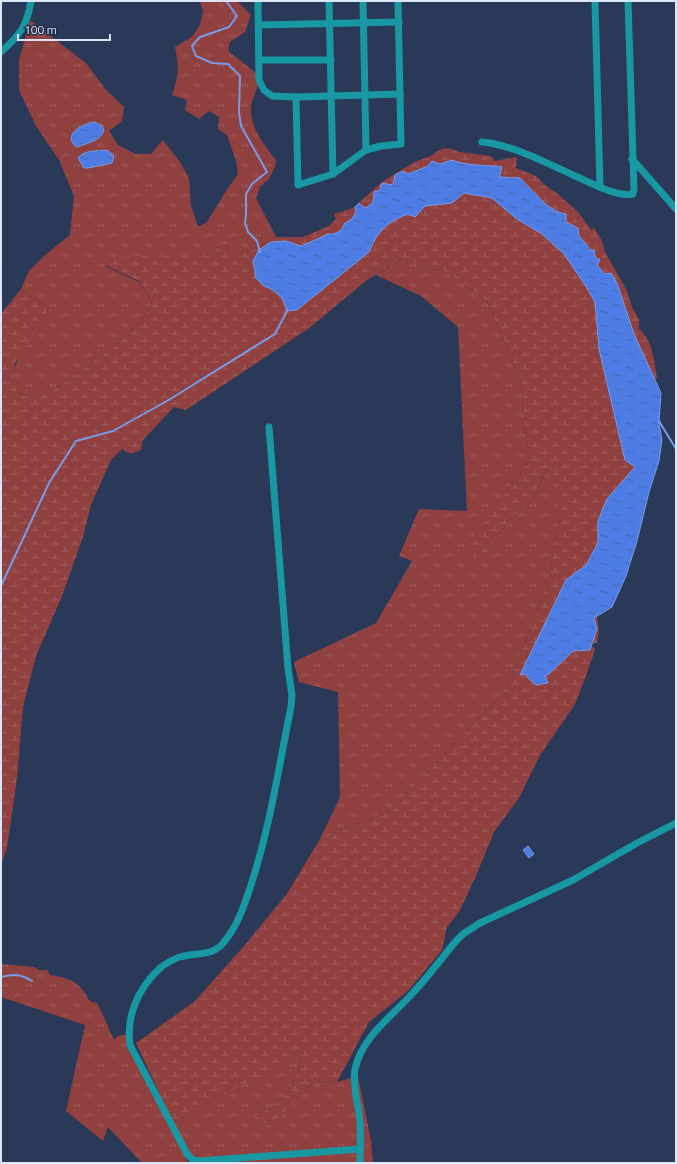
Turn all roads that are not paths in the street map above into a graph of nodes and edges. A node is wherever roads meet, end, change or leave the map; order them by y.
1 (31, 1) edge
2 (258, 1) edge
3 (329, 1) edge
4 (363, 1) edge
5 (398, 1) edge
6 (595, 1) edge
7 (628, 1) edge
8 (399, 22) junction
9 (330, 23) junction
10 (364, 23) junction
11 (259, 25) junction
12 (1, 52) edge
13 (259, 60) junction
14 (330, 60) junction
15 (400, 94) junction
16 (365, 95) junction
17 (331, 96) junction
18 (296, 97) junction
19 (482, 142) dead end
20 (366, 150) junction
21 (632, 159) junction
22 (333, 174) junction
23 (600, 187) junction
24 (675, 207) edge
25 (269, 427) dead end
26 (676, 823) edge
27 (360, 1149) junction
28 (360, 1163) edge

1 - 12 street
2 - 11 street
3 - 9 street
4 - 10 street
5 - 8 street
6 - 23 street
7 - 21 street
8 - 10 street
8 - 15 street
9 - 10 street
9 - 11 street
9 - 14 street
10 - 16 street
11 - 13 street
13 - 14 street
13 - 18 street
14 - 17 street
15 - 16 street
15 - 20 street
16 - 17 street
16 - 20 street
17 - 18 street
17 - 22 street
18 - 22 street
19 - 23 street
20 - 22 street
21 - 23 street
21 - 24 street
25 - 27 street
26 - 27 street
27 - 28 street

